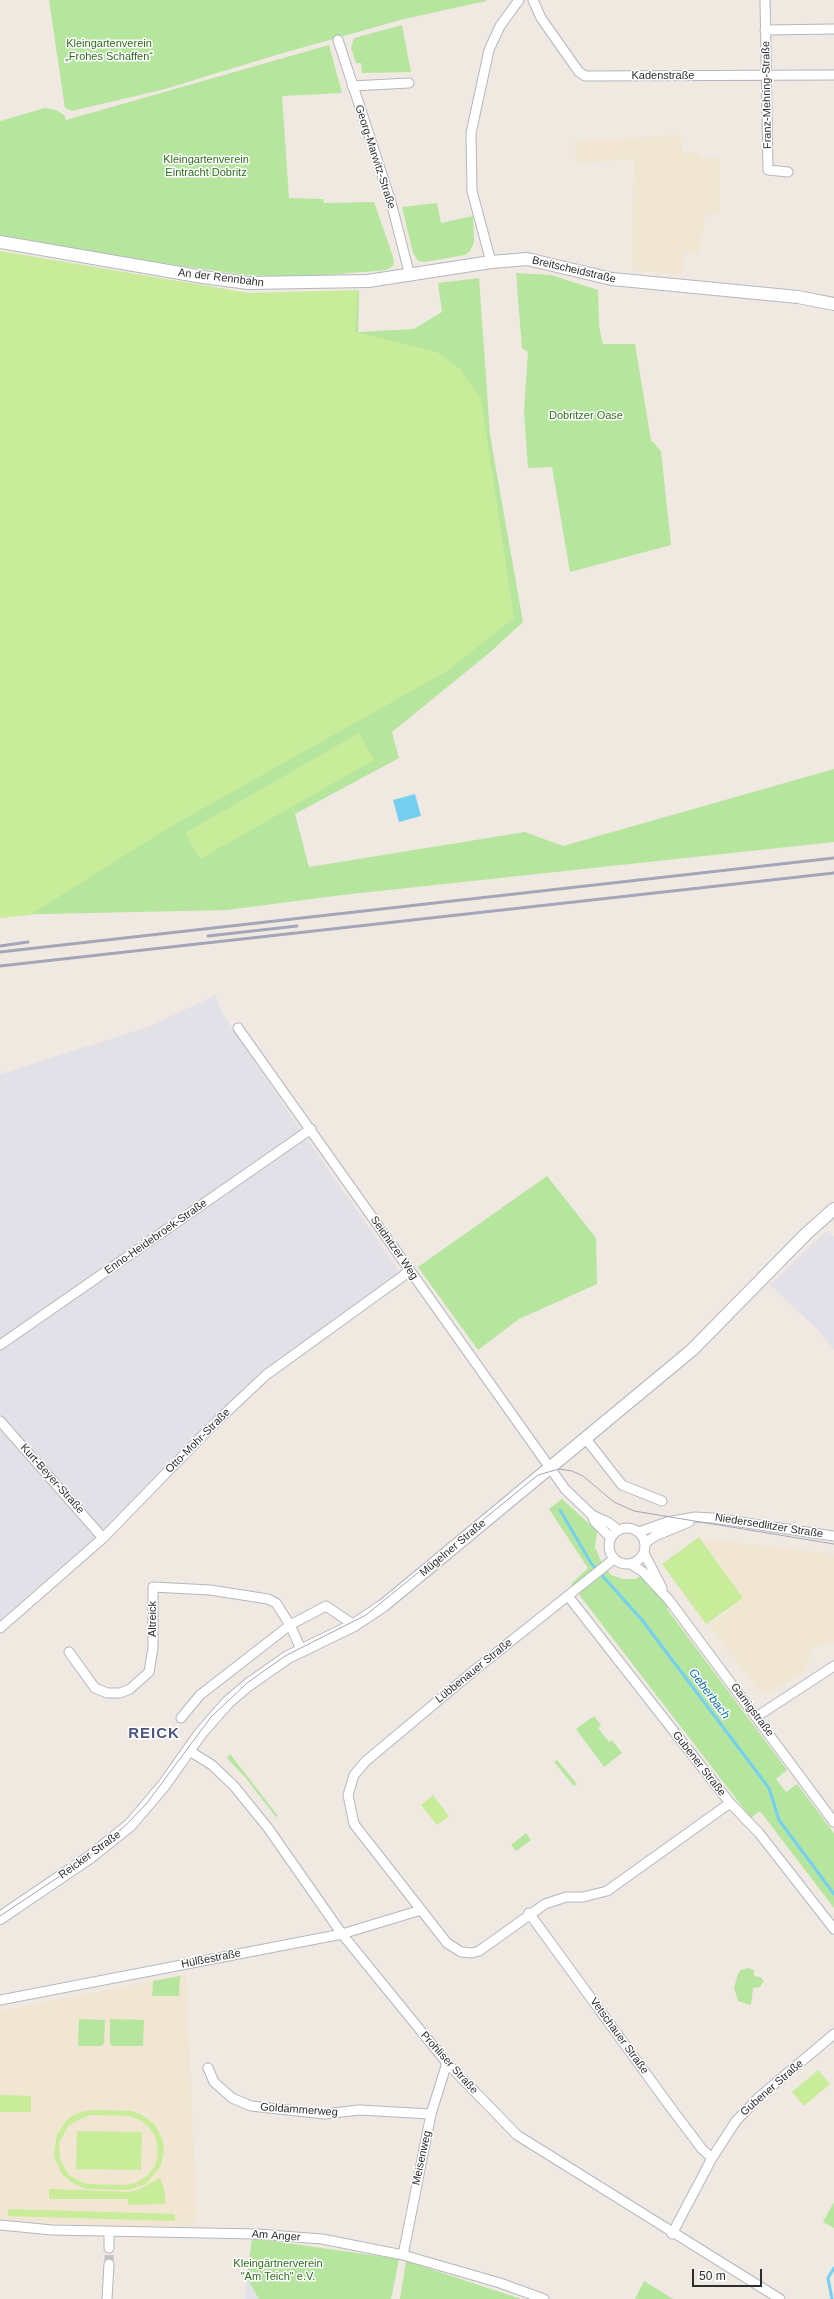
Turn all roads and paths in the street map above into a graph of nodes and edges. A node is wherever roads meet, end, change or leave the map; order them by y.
1 (519, 0) edge
2 (533, 0) edge
3 (765, 0) edge
4 (834, 29) edge
5 (765, 30) junction
6 (338, 40) dead end
7 (834, 75) edge
8 (767, 76) junction
9 (409, 83) dead end
10 (352, 86) junction
11 (788, 172) dead end
12 (0, 242) edge
13 (491, 262) junction
14 (410, 276) junction
15 (834, 304) edge
16 (238, 1028) dead end
17 (311, 1129) junction
18 (834, 1209) edge
19 (409, 1269) junction
20 (0, 1345) edge
21 (0, 1421) edge
22 (586, 1440) junction
23 (550, 1468) junction
24 (662, 1501) dead end
25 (592, 1515) junction
26 (704, 1518) junction
27 (618, 1530) junction
28 (639, 1532) junction
29 (834, 1536) edge
30 (103, 1538) junction
31 (611, 1538) junction
32 (644, 1548) junction
33 (614, 1559) junction
34 (631, 1564) junction
35 (568, 1596) junction
36 (669, 1600) junction
37 (290, 1625) junction
38 (354, 1625) junction
39 (0, 1628) edge
40 (301, 1650) junction
41 (69, 1652) dead end
42 (834, 1666) edge
43 (756, 1717) junction
44 (181, 1718) dead end
45 (188, 1750) junction
46 (730, 1802) junction
47 (834, 1821) edge
48 (421, 1910) junction
49 (529, 1913) junction
50 (0, 1918) edge
51 (834, 1929) edge
52 (342, 1934) junction
53 (0, 2000) edge
54 (834, 2034) edge
55 (447, 2063) junction
56 (208, 2068) dead end
57 (431, 2114) junction
58 (712, 2158) junction
59 (0, 2225) edge
60 (109, 2232) junction
61 (672, 2234) junction
62 (109, 2248) tunnel mouth
63 (403, 2255) junction
64 (109, 2264) tunnel mouth
65 (775, 2298) edge
66 (107, 2299) edge
67 (544, 2299) edge

1 - 13 street
2 - 8 street, Kadenstraße
3 - 5 street, Franz-Mehring-Straße
4 - 5 street
5 - 8 street, Franz-Mehring-Straße
6 - 10 street, Georg-Marwitz-Straße
7 - 8 street, Kadenstraße
8 - 11 street, Franz-Mehring-Straße
9 - 10 street
10 - 14 street, Georg-Marwitz-Straße
12 - 14 street, An der Rennbahn
13 - 14 street, An der Rennbahn
13 - 15 street, Breitscheidstraße
16 - 17 street, Seidnitzer Weg
17 - 19 street, Seidnitzer Weg
17 - 20 street, Enno-Heidebroek-Straße
18 - 22 street, Mügelner Straße
19 - 23 street, Seidnitzer Weg
19 - 30 street, Otto-Mohr-Straße
21 - 30 street, Kurt-Beyer-Straße
22 - 23 street, Mügelner Straße
22 - 24 street
23 - 25 street
23 - 38 street, Mügelner Straße
25 - 27 street
25 - 31 street
26 - 28 street, Niedersedlitzer Straße
26 - 29 street, Niedersedlitzer Straße
26 - 32 street, Niedersedlitzer Straße
27 - 28 street
27 - 31 street
28 - 32 street, Gamigstraße
30 - 39 street, Otto-Mohr-Straße
31 - 33 street
32 - 34 street
32 - 36 street, Gamigstraße
33 - 34 street, Gamigstraße
33 - 35 street, Lübbenauer Straße
34 - 36 street, Gamigstraße
35 - 46 street, Gubener Straße
35 - 48 street, Lübbenauer Straße
36 - 43 street, Gamigstraße
37 - 38 street
37 - 40 street, Altreick
37 - 41 street, Altreick
37 - 44 street
38 - 40 street
40 - 45 street
42 - 43 street
43 - 47 street, Gamigstraße
45 - 50 street, Reicker Straße
45 - 52 street, Prohliser Straße
46 - 49 street
46 - 51 street, Gubener Straße
48 - 49 street
48 - 52 street, Hülßestraße
49 - 58 street, Vetschauer Straße
52 - 53 street, Hülßestraße
52 - 55 street, Prohliser Straße
54 - 58 street, Gubener Straße
55 - 57 street, Meisenweg
55 - 61 street, Prohliser Straße
56 - 57 street, Goldammerweg
57 - 63 street, Meisenweg
58 - 61 street, Gubener Straße
59 - 60 street, Am Anger
60 - 62 street
60 - 63 street, Am Anger
61 - 65 street, Prohliser Straße
63 - 67 street, Am Anger
64 - 66 street

